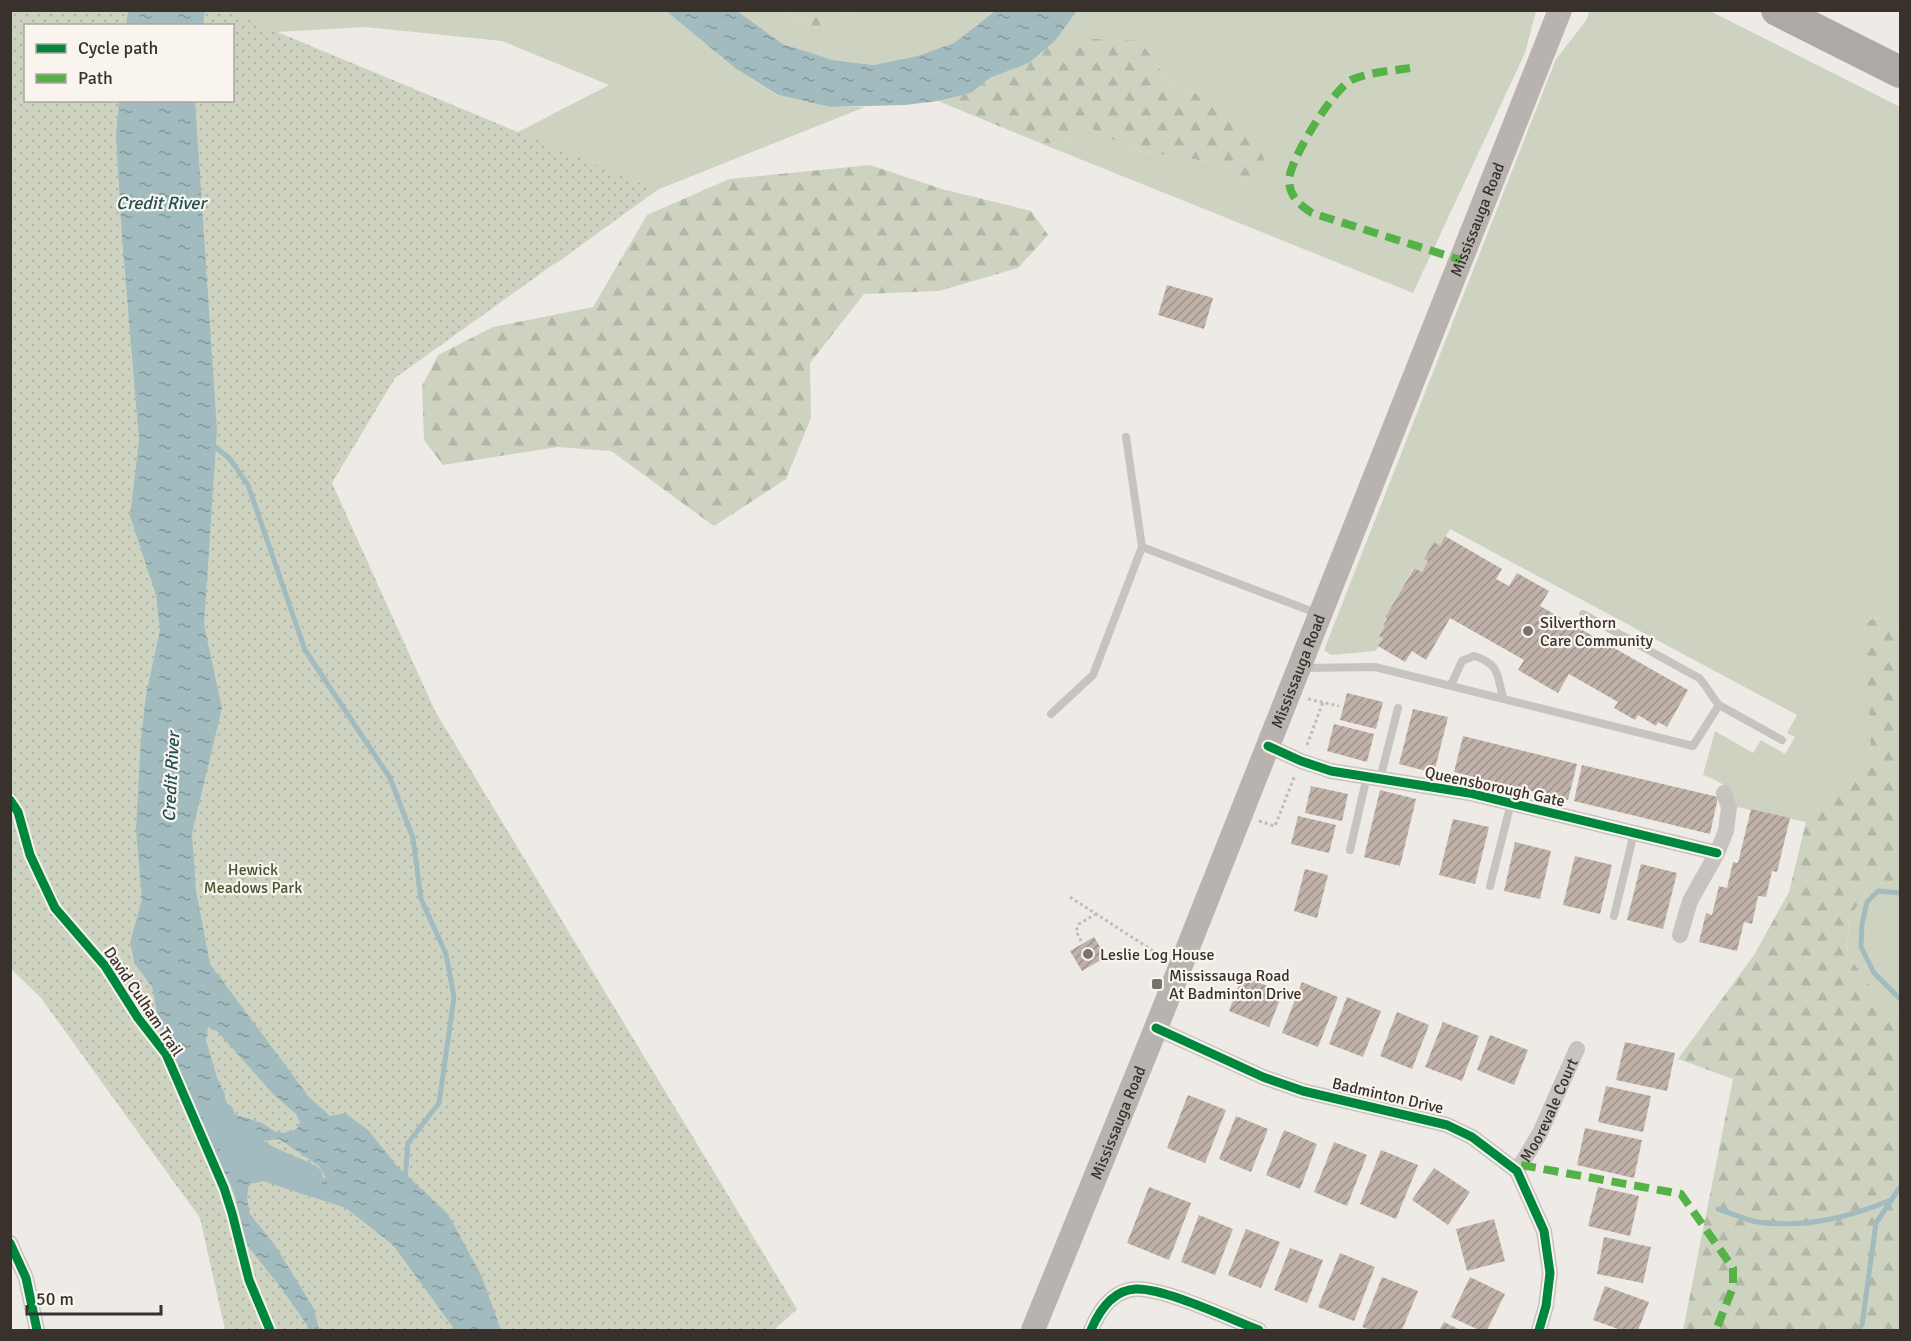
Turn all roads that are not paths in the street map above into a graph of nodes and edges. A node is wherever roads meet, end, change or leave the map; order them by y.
1 (1560, 10) edge
2 (1777, 10) edge
3 (1900, 72) edge
4 (1126, 438) dead end
5 (1142, 547) junction
6 (1583, 614) dead end
7 (1320, 615) junction
8 (1299, 669) junction
9 (1450, 685) junction
10 (1503, 698) junction
11 (1719, 705) junction
12 (1398, 708) dead end
13 (1052, 714) dead end
14 (1782, 740) dead end
15 (1268, 746) junction
16 (1374, 778) junction
17 (1724, 793) dead end
18 (1511, 803) junction
19 (1634, 833) junction
20 (1350, 850) dead end
21 (1717, 853) junction
22 (1491, 886) dead end
23 (1614, 916) dead end
24 (1680, 935) dead end
25 (1156, 1028) junction
26 (1577, 1049) dead end
27 (1517, 1171) junction
28 (10, 1243) edge
29 (37, 1330) edge
30 (1033, 1330) edge
31 (1091, 1330) edge
32 (1259, 1330) edge
33 (1539, 1330) edge

1 - 7 main road, Mississauga Road
2 - 3 highway
4 - 5 lane
5 - 7 lane
5 - 13 lane
6 - 11 lane
7 - 8 main road, Mississauga Road
8 - 9 lane
8 - 15 main road, Mississauga Road
9 - 10 lane
9 - 10 lane
10 - 11 lane
11 - 14 lane
12 - 16 lane
15 - 16 street, Queensborough Gate
15 - 25 main road, Mississauga Road
16 - 18 street, Queensborough Gate
16 - 20 lane
17 - 21 street
18 - 19 street, Queensborough Gate
18 - 22 lane
19 - 21 street, Queensborough Gate
19 - 23 lane
21 - 24 street
25 - 27 street, Badminton Drive
25 - 30 main road, Mississauga Road
26 - 27 street, Moorevale Court
27 - 33 street, Badminton Drive
28 - 29 street
31 - 32 street

